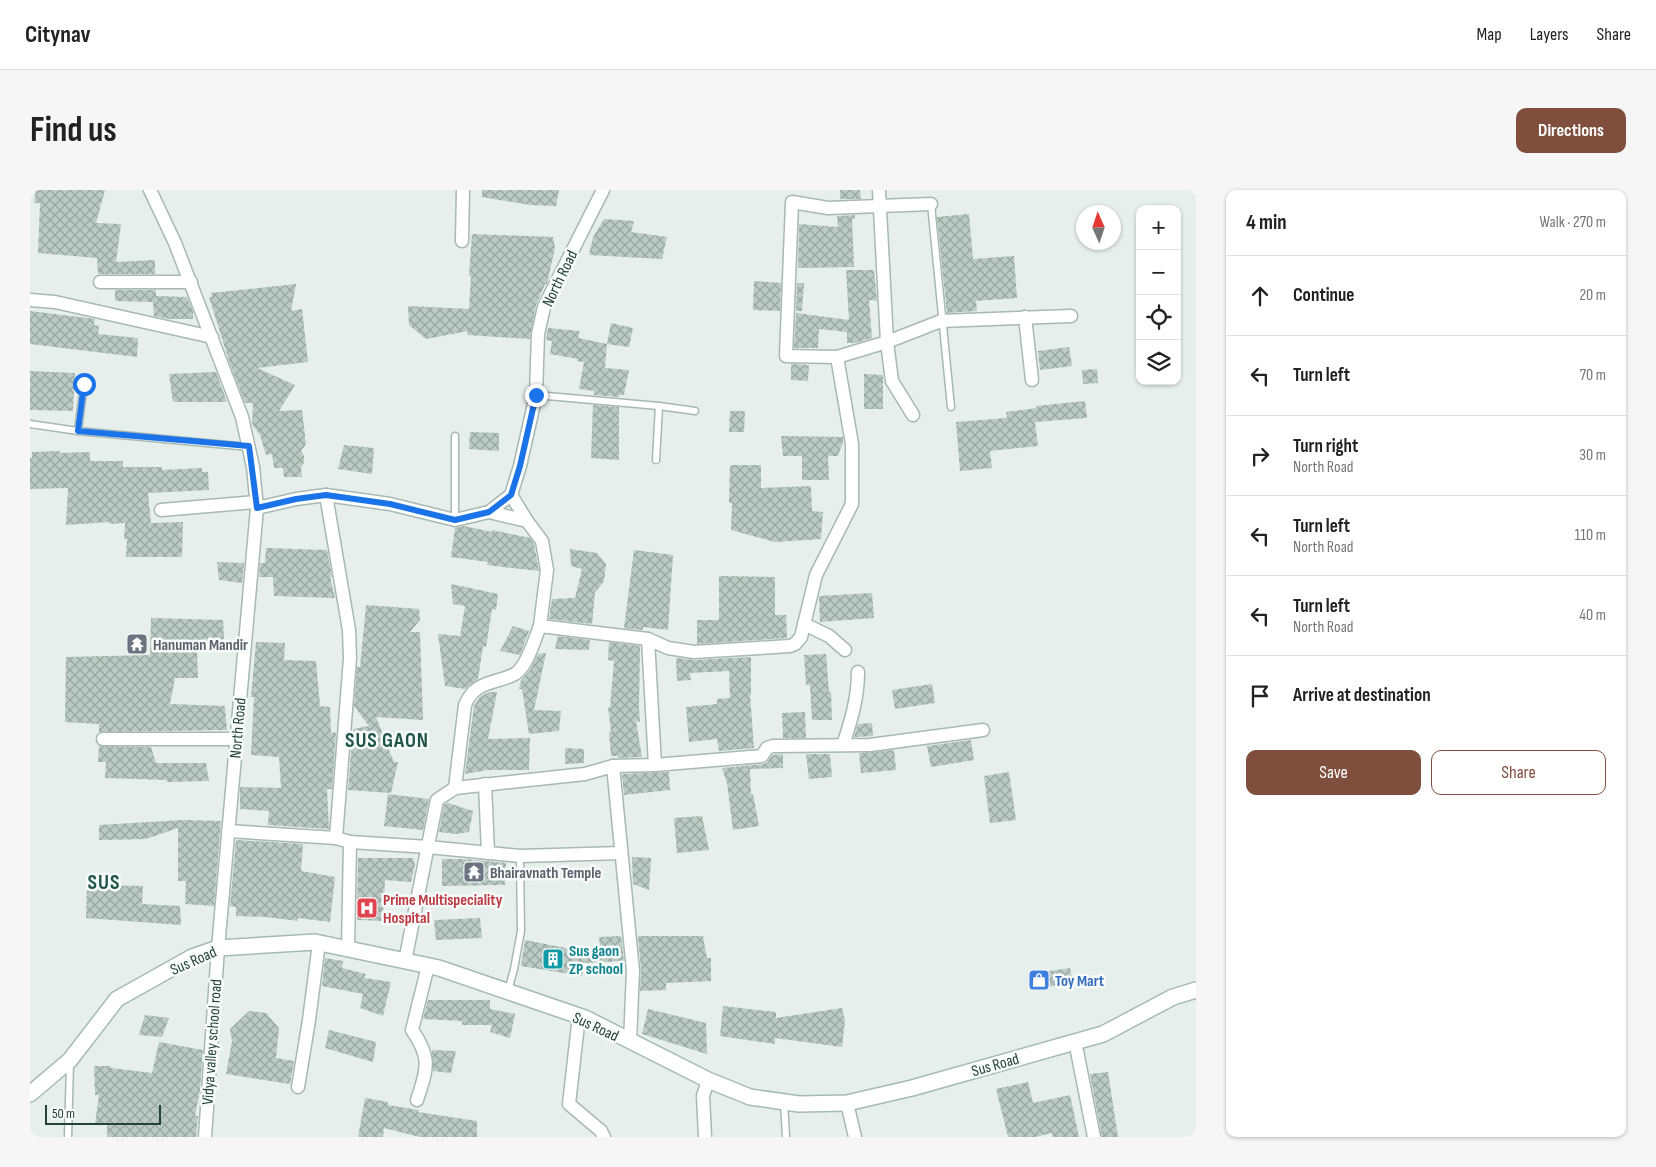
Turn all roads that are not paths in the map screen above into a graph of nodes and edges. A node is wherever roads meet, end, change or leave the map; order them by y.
1 (150, 190) edge
2 (463, 190) edge
3 (603, 190) edge
4 (879, 190) edge
5 (931, 204) joint
6 (880, 206) junction
7 (462, 241) dead end
8 (100, 282) dead end
9 (191, 282) junction
10 (30, 300) edge
11 (1071, 316) dead end
12 (1024, 317) junction
13 (942, 321) junction
14 (212, 337) junction
15 (887, 342) junction
16 (837, 357) junction
17 (1032, 380) dead end
18 (84, 384) dead end
19 (536, 395) junction
20 (659, 406) junction
21 (951, 407) dead end
22 (696, 412) dead end
23 (913, 415) dead end
24 (30, 424) edge
25 (78, 431) junction
26 (455, 436) dead end
27 (249, 446) junction
28 (656, 460) dead end
29 (326, 495) junction
30 (511, 495) junction
31 (257, 505) junction
32 (161, 510) dead end
33 (489, 512) junction
34 (455, 520) junction
35 (527, 521) junction
36 (804, 624) junction
37 (540, 626) junction
38 (648, 639) junction
39 (845, 650) dead end
40 (858, 672) dead end
41 (983, 730) dead end
42 (103, 739) dead end
43 (236, 739) junction
44 (843, 745) junction
45 (655, 765) junction
46 (612, 766) junction
47 (485, 784) junction
48 (454, 788) junction
49 (228, 831) junction
50 (336, 838) junction
51 (350, 842) junction
52 (428, 847) junction
53 (488, 853) junction
54 (621, 853) junction
55 (520, 856) junction
56 (319, 943) junction
57 (218, 948) junction
58 (348, 949) junction
59 (405, 961) junction
60 (428, 966) junction
61 (1196, 990) edge
62 (508, 992) junction
63 (580, 1016) junction
64 (630, 1042) junction
65 (1075, 1042) junction
66 (70, 1060) junction
67 (708, 1080) junction
68 (298, 1087) dead end
69 (30, 1094) edge
70 (417, 1100) dead end
71 (784, 1102) junction
72 (847, 1103) junction
73 (68, 1137) edge
74 (205, 1137) edge
75 (604, 1137) edge
76 (705, 1137) edge
77 (786, 1137) edge
78 (855, 1137) edge
79 (1094, 1137) edge

1 - 9 street, North Road
2 - 7 street
3 - 19 street, North Road
4 - 6 street
5 - 6 street
5 - 13 lane
6 - 15 street
6 - 16 street
8 - 9 street
9 - 14 street, North Road
10 - 14 street
11 - 12 street
12 - 13 street
12 - 17 street
13 - 15 street
13 - 21 lane
14 - 27 street, North Road
15 - 16 street
15 - 23 street
16 - 36 street
18 - 25 lane
19 - 20 lane
19 - 30 street, North Road
20 - 22 lane
20 - 28 lane
24 - 25 lane
25 - 27 lane
26 - 34 lane
27 - 31 street, North Road
29 - 31 street
29 - 34 street
29 - 50 street
30 - 33 street
30 - 35 street
31 - 32 street
31 - 43 street, North Road
33 - 34 street
33 - 35 street
35 - 37 street
36 - 38 street
36 - 39 street
37 - 38 street
37 - 48 street
38 - 45 street
40 - 44 street
41 - 44 street
42 - 43 street
43 - 49 street, North Road
44 - 45 street
45 - 46 street
46 - 47 street
46 - 54 street
47 - 48 street
47 - 53 street
48 - 52 street
49 - 50 street
49 - 57 street, North Road
50 - 51 street
51 - 52 street
51 - 58 street
52 - 53 street
52 - 59 street
53 - 55 street
54 - 55 street
54 - 64 street
55 - 62 lane
56 - 57 main road, Sus Road
56 - 58 main road, Sus Road
56 - 68 street
57 - 66 main road, Sus Road
57 - 74 street, Vidya valley school road
58 - 59 main road, Sus Road
59 - 60 main road, Sus Road
60 - 62 main road, Sus Road
60 - 70 street
61 - 65 main road, Sus Road
62 - 63 main road, Sus Road
63 - 64 main road, Sus Road
63 - 75 street
64 - 67 main road, Sus Road
65 - 72 main road, Sus Road
65 - 79 street
66 - 69 main road, Sus Road
66 - 73 lane
67 - 71 main road, Sus Road
67 - 76 street
71 - 72 main road, Sus Road
71 - 77 lane
72 - 78 street

